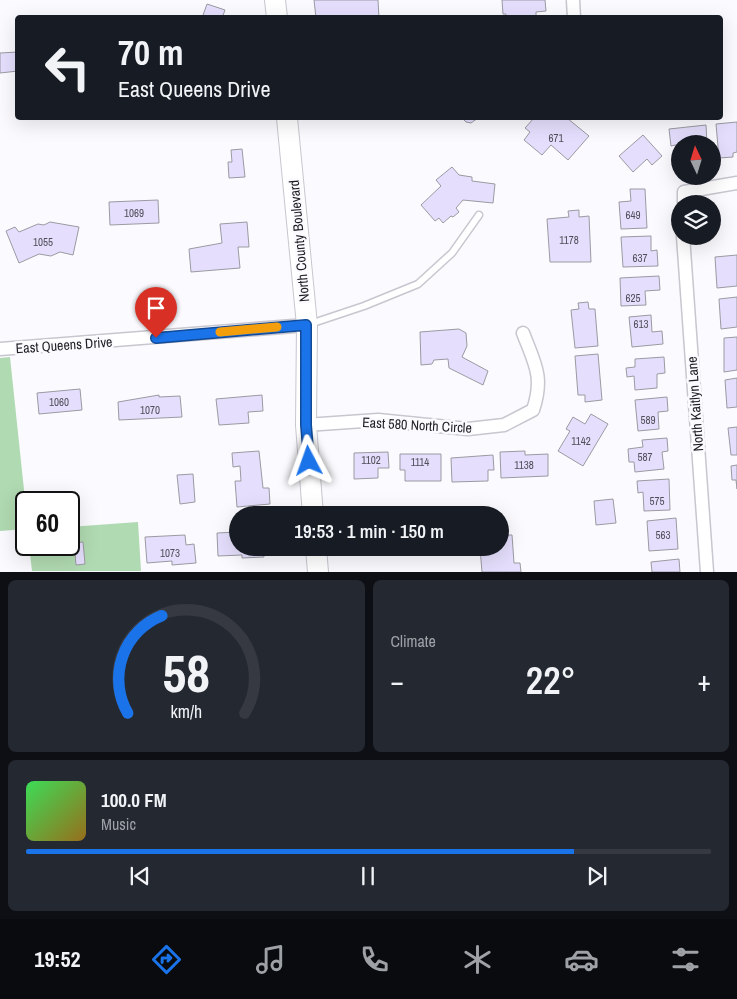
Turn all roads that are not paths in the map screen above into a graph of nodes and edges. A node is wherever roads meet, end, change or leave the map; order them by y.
1 (276, 0) edge
2 (572, 0) edge
3 (277, 15) edge
4 (574, 15) edge
5 (287, 120) edge
6 (737, 183) edge
7 (695, 195) edge
8 (479, 214) dead end
9 (685, 245) edge
10 (306, 325) junction
11 (523, 334) dead end
12 (0, 349) edge
13 (306, 425) junction
14 (312, 506) edge
15 (317, 556) edge
16 (318, 572) edge
17 (707, 572) edge

1 - 3 main road
2 - 4 street
5 - 10 main road, North County Boulevard
6 - 7 street
8 - 10 lane
9 - 17 street, North Kaitlyn Lane
10 - 12 street, East Queens Drive
10 - 13 main road, North County Boulevard
11 - 13 street, East 580 North Circle
13 - 14 main road, North County Boulevard
15 - 16 main road

